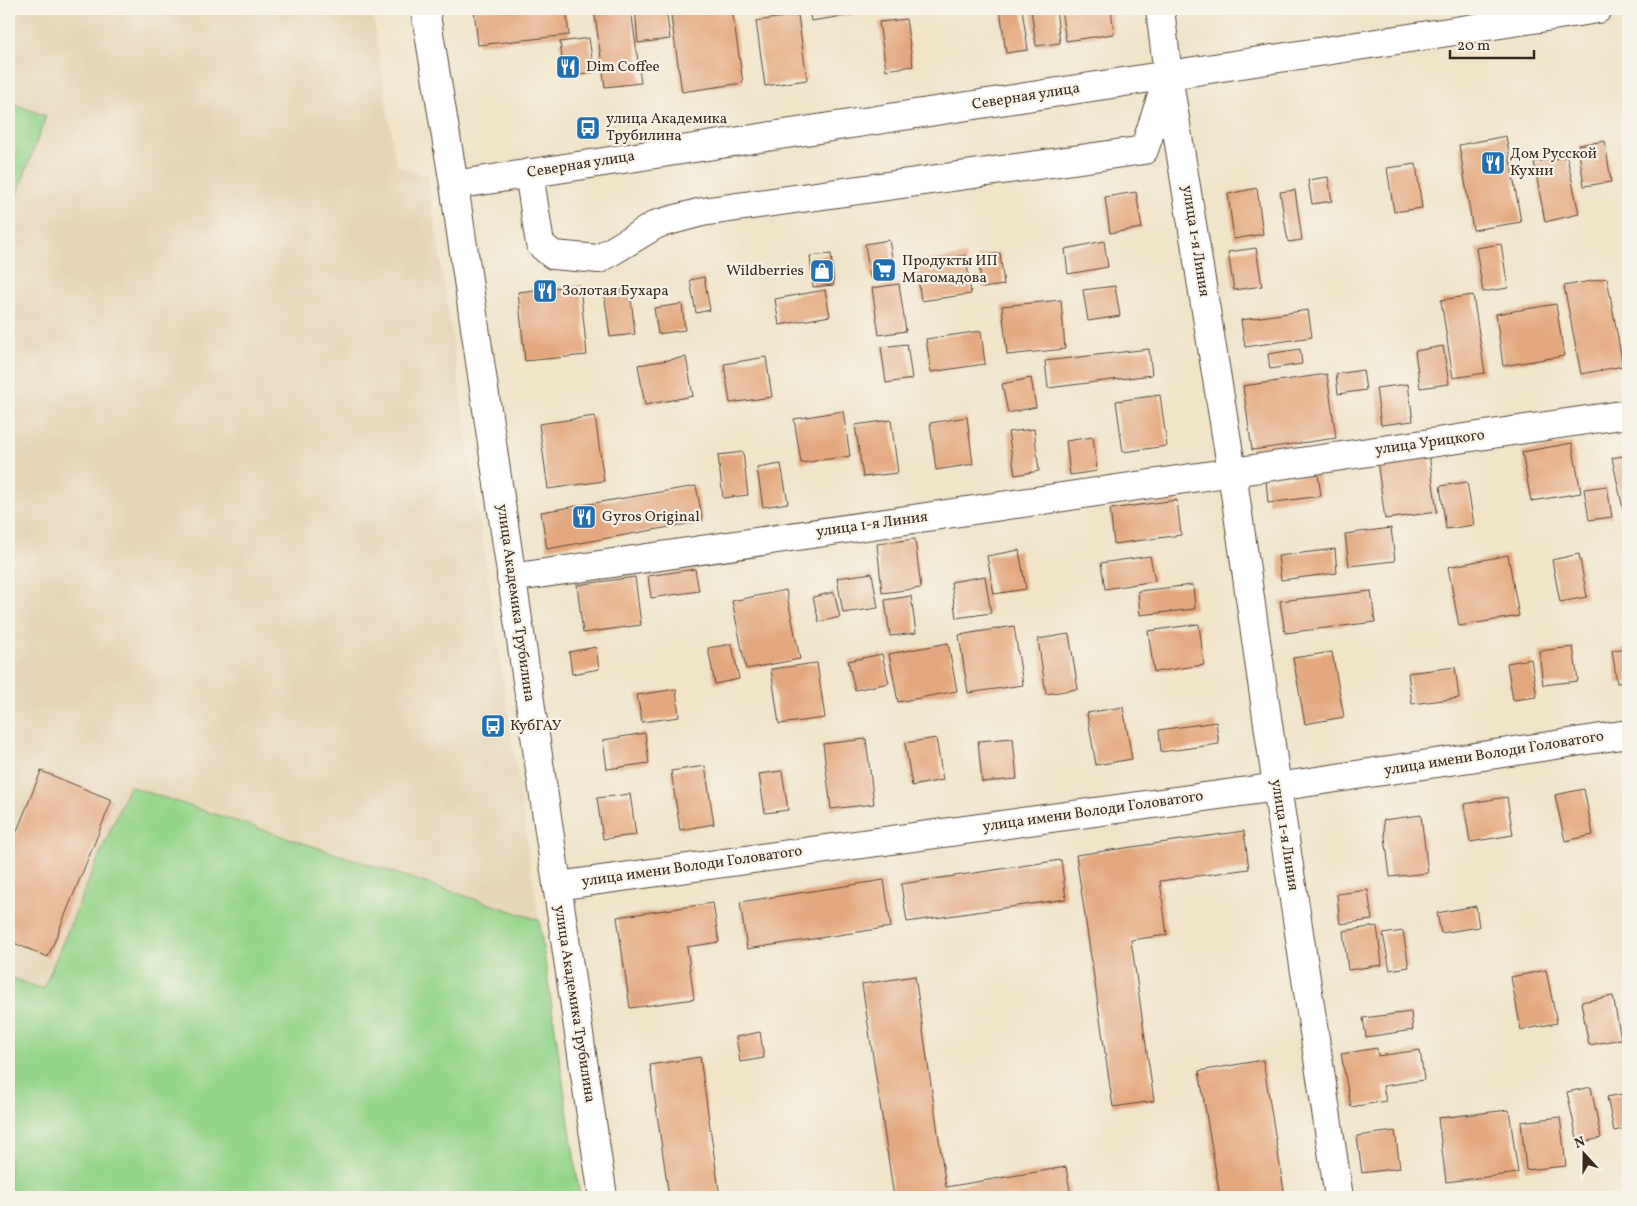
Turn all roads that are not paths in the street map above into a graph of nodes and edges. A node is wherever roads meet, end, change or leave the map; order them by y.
1 (425, 9) edge
2 (1160, 9) edge
3 (1598, 9) edge
4 (1168, 75) junction
5 (529, 173) junction
6 (454, 185) junction
7 (1628, 414) edge
8 (1232, 472) junction
9 (511, 578) junction
10 (1628, 734) edge
11 (1276, 787) junction
12 (557, 886) junction
13 (603, 1197) edge
14 (1339, 1197) edge

1 - 6 street, улица Академика Трубилина
2 - 4 street, улица 1-я Линия
3 - 4 street, Северная улица
4 - 5 street, Северная улица
4 - 5 street
4 - 8 street, улица 1-я Линия
5 - 6 street, Северная улица
6 - 9 street, улица Академика Трубилина
7 - 8 street, улица Урицкого
8 - 9 street, улица 1-я Линия
8 - 11 street, улица 1-я Линия
9 - 12 street, улица Академика Трубилина
10 - 11 street, улица имени Володи Головатого
11 - 12 street, улица имени Володи Головатого
11 - 14 street, улица 1-я Линия
12 - 13 street, улица Академика Трубилина

